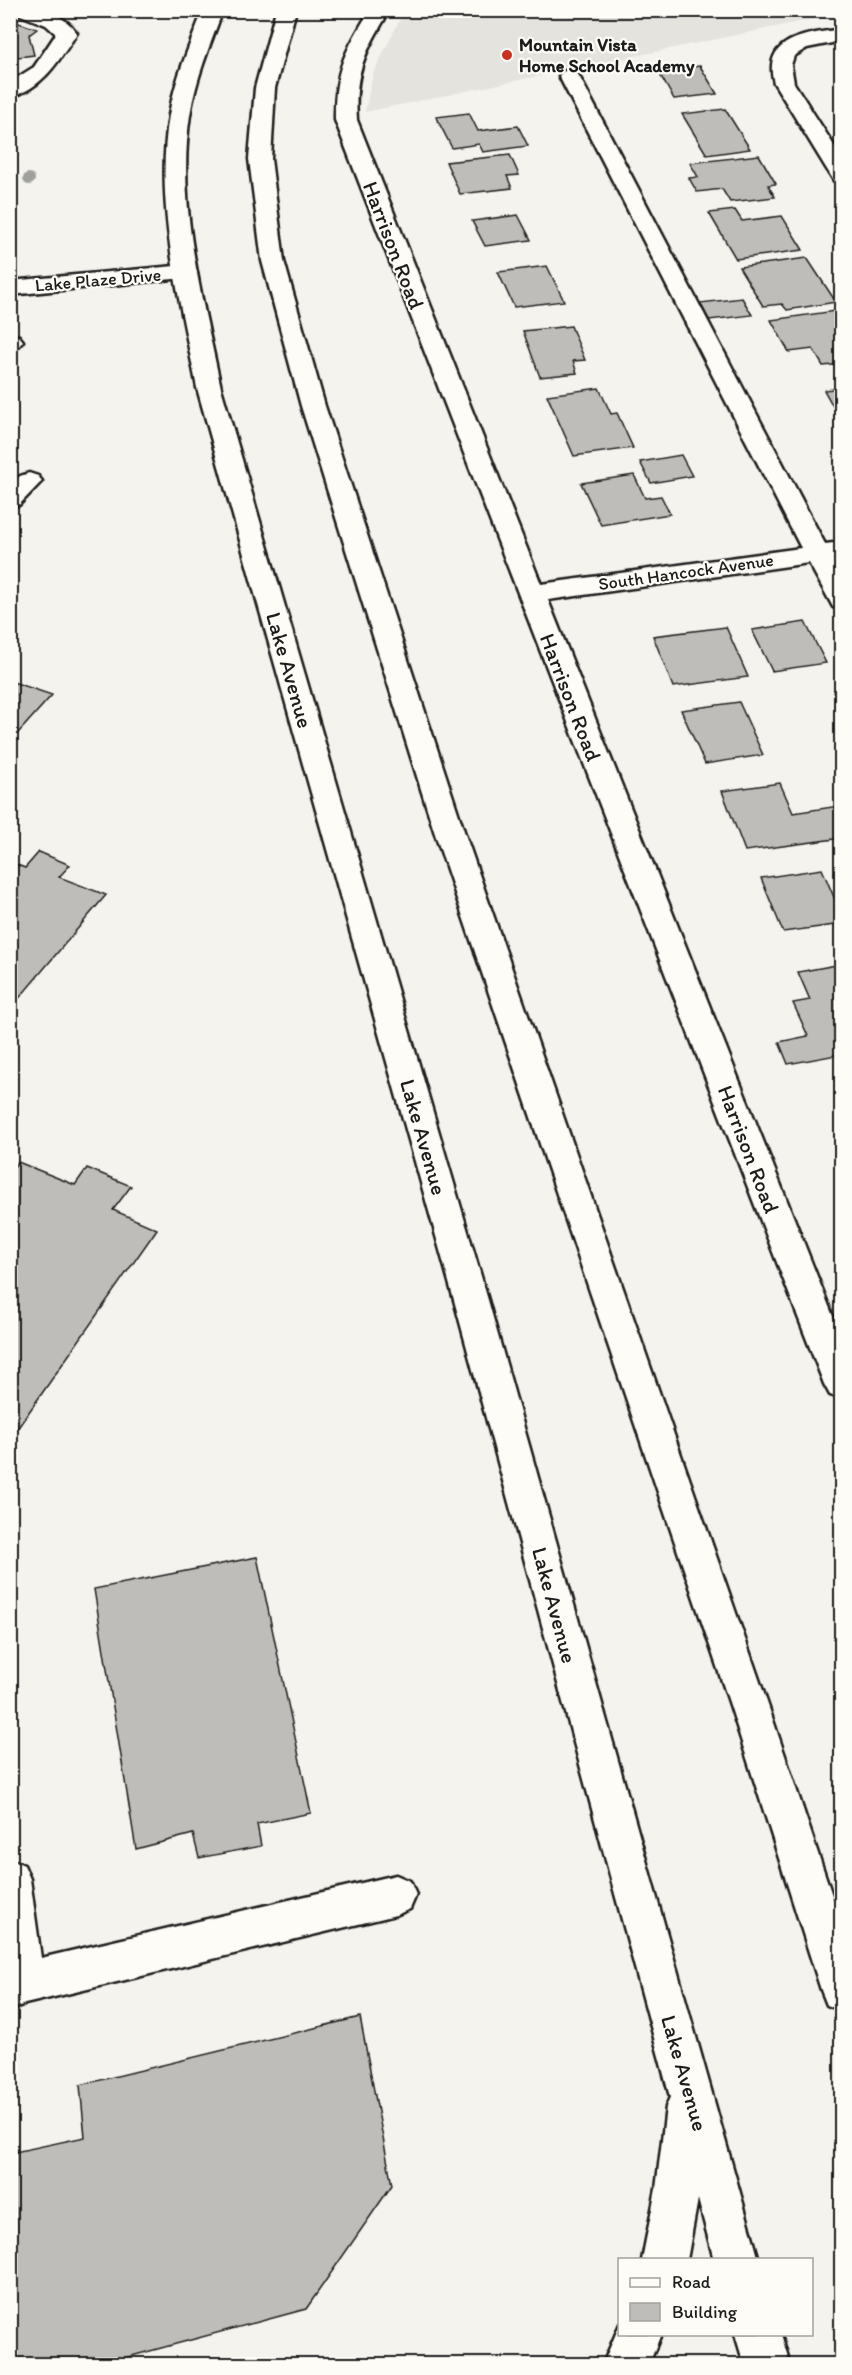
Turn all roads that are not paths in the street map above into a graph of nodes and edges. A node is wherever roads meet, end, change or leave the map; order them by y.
1 (25, 10) edge
2 (213, 10) edge
3 (286, 10) edge
4 (380, 10) edge
5 (842, 35) edge
6 (569, 76) dead end
7 (10, 91) edge
8 (842, 176) edge
9 (186, 272) junction
10 (10, 288) edge
11 (29, 481) dead end
12 (10, 499) edge
13 (829, 552) edge
14 (531, 594) junction
15 (842, 601) edge
16 (842, 1384) edge
17 (10, 1879) edge
18 (396, 1895) dead end
19 (17, 1986) edge
20 (842, 1990) edge
21 (690, 2090) junction
22 (664, 2258) edge
23 (737, 2258) edge
24 (637, 2336) edge
25 (759, 2336) edge
26 (626, 2364) edge
27 (767, 2364) edge

1 - 7 main road
2 - 9 main road, Lake Avenue
3 - 20 main road
4 - 14 main road, Harrison Road
5 - 8 main road
6 - 13 main road
9 - 10 main road, Lake Plaze Drive
9 - 21 main road, Lake Avenue
11 - 12 main road
13 - 14 main road, South Hancock Avenue
13 - 15 main road
14 - 16 main road, Harrison Road
17 - 19 main road
18 - 19 main road
21 - 22 main road
21 - 23 main road, Lake Avenue
24 - 26 main road
25 - 27 main road

